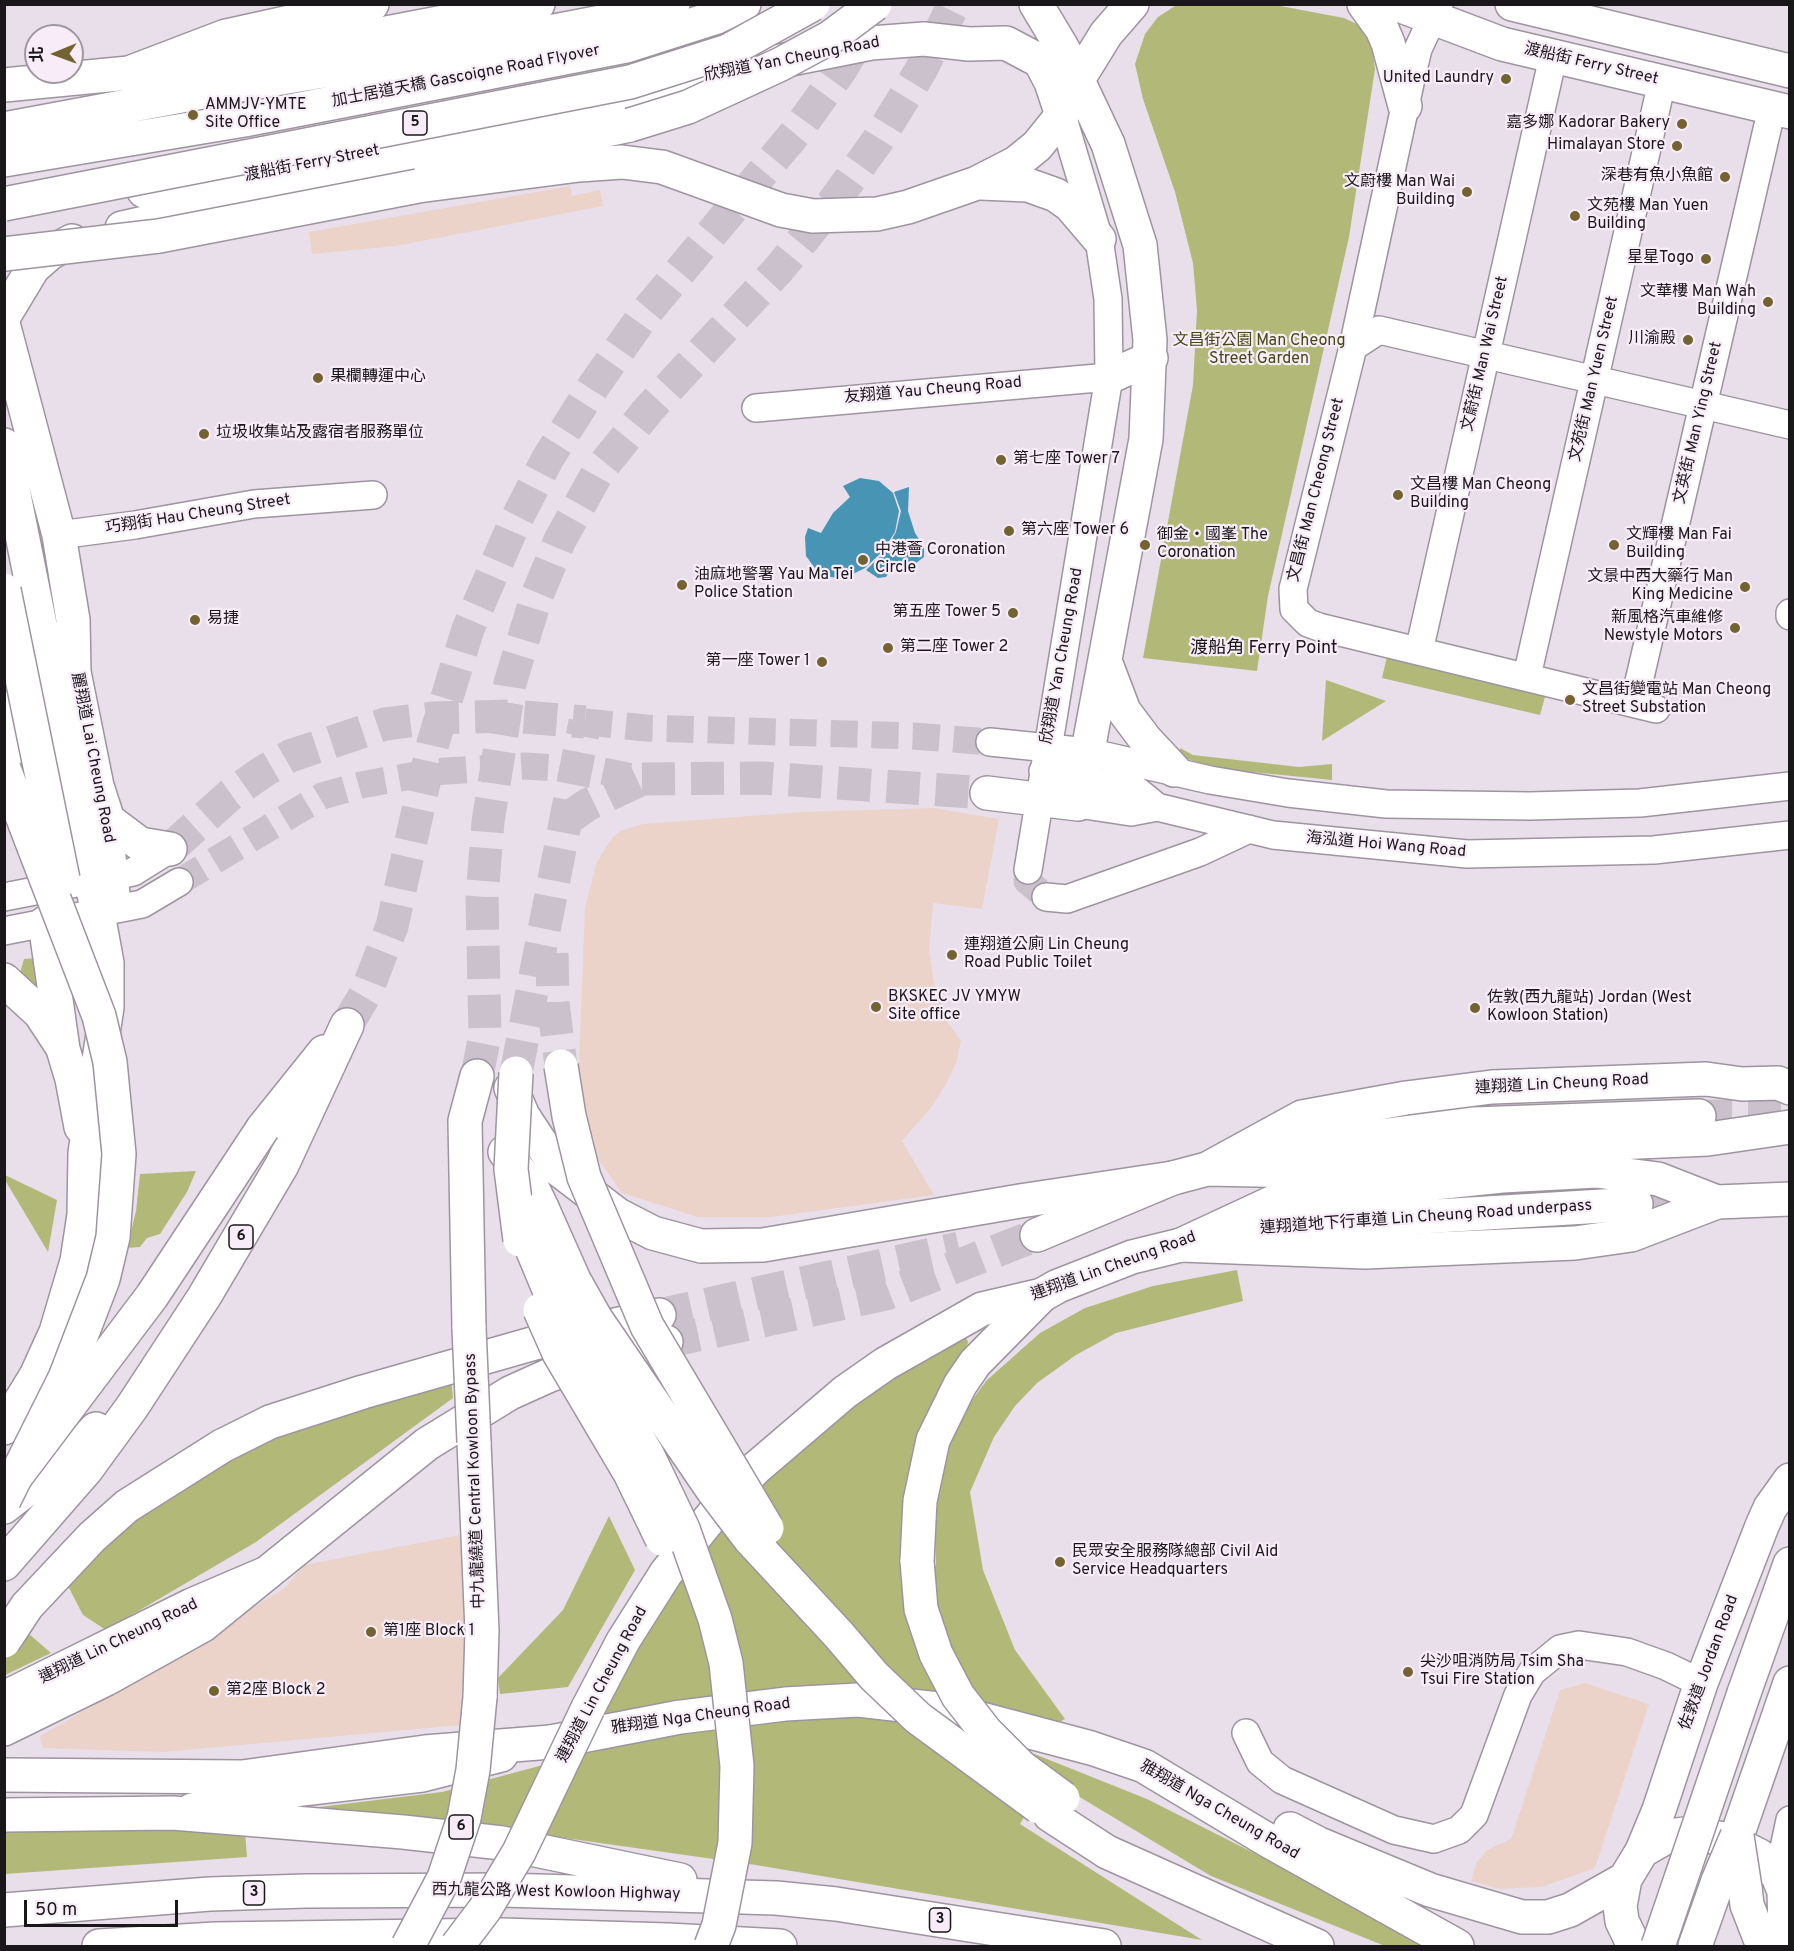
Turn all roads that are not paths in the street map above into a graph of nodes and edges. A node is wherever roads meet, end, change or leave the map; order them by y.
1 (372, 4) edge
2 (537, 4) edge
3 (673, 4) edge
4 (744, 4) edge
5 (813, 4) edge
6 (874, 4) edge
7 (1036, 4) edge
8 (1132, 4) edge
9 (1364, 4) edge
10 (1396, 4) edge
11 (1512, 4) edge
12 (1436, 10) edge
13 (1553, 57) junction
14 (1790, 71) edge
15 (129, 73) junction
16 (685, 80) joint
17 (1077, 81) junction
18 (1662, 82) junction
19 (4, 85) edge
20 (1405, 106) junction
21 (1781, 110) edge
22 (1062, 115) junction
23 (4, 129) edge
24 (4, 160) edge
25 (237, 179) junction
26 (977, 183) junction
27 (276, 188) junction
28 (4, 202) edge
29 (1099, 239) junction
30 (4, 254) edge
31 (1364, 298) junction
32 (4, 316) edge
33 (4, 327) edge
34 (1379, 330) junction
35 (1353, 347) junction
36 (1485, 354) junction
37 (1150, 358) junction
38 (1109, 376) junction
39 (1595, 379) junction
40 (1703, 405) junction
41 (756, 408) dead end
42 (1790, 425) edge
43 (4, 444) edge
44 (373, 495) dead end
45 (59, 535) junction
46 (19, 585) edge
47 (1419, 651) junction
48 (1105, 662) junction
49 (1527, 676) junction
50 (1645, 706) joint
51 (4, 708) edge
52 (990, 742) tunnel mouth
53 (1174, 770) junction
54 (1042, 773) junction
55 (12, 776) edge
56 (1083, 778) junction
57 (1790, 786) edge
58 (987, 793) tunnel mouth
59 (108, 820) junction
60 (4, 825) edge
61 (1250, 829) junction
62 (1790, 835) edge
63 (170, 849) joint
64 (1028, 870) tunnel mouth
65 (102, 878) junction
66 (179, 882) tunnel mouth
67 (38, 890) junction
68 (4, 897) edge
69 (1046, 897) dead end
70 (108, 912) junction
71 (45, 923) junction
72 (4, 931) edge
73 (4, 980) edge
74 (90, 988) junction
75 (63, 1049) junction
76 (561, 1066) tunnel mouth
77 (497, 1076) junction
78 (1786, 1084) edge
79 (1699, 1116) tunnel mouth
80 (1790, 1127) edge
81 (85, 1153) junction
82 (1207, 1169) junction
83 (1173, 1178) junction
84 (1790, 1199) edge
85 (1717, 1202) junction
86 (1636, 1204) tunnel mouth
87 (531, 1214) junction
88 (1037, 1235) tunnel mouth
89 (1181, 1245) junction
90 (1042, 1295) junction
91 (169, 1350) junction
92 (4, 1428) edge
93 (1790, 1480) edge
94 (8, 1496) edge
95 (4, 1564) edge
96 (1790, 1564) edge
97 (267, 1573) junction
98 (839, 1635) junction
99 (4, 1641) edge
100 (1701, 1683) junction
101 (1785, 1694) edge
102 (4, 1698) edge
103 (4, 1729) edge
104 (1246, 1732) dead end
105 (734, 1735) junction
106 (551, 1742) junction
107 (1144, 1766) junction
108 (4, 1775) edge
109 (1056, 1807) junction
110 (173, 1813) junction
111 (4, 1815) edge
112 (1790, 1820) edge
113 (1737, 1836) junction
114 (1642, 1851) junction
115 (1778, 1876) junction
116 (1625, 1879) junction
117 (776, 1898) junction
118 (4, 1910) edge
119 (1773, 1941) edge
120 (1316, 1946) edge
121 (99, 1947) edge
122 (408, 1947) edge
123 (457, 1947) edge
124 (711, 1947) edge
125 (780, 1947) edge
126 (1104, 1947) edge
127 (1457, 1947) edge
128 (1634, 1947) edge
129 (1658, 1947) edge
130 (1695, 1947) edge

1 - 15 main road
2 - 15 main road
3 - 23 main road
4 - 24 main road, 加士居道天橋 Gascoigne Road Flyover / 5
5 - 28 main road, 5, bridge
6 - 27 main road, bridge
7 - 17 main road
8 - 17 main road
9 - 20 main road
10 - 12 main road, 渡船街 Ferry Street
11 - 14 main road
12 - 13 main road, 渡船街 Ferry Street
12 - 20 street, 文昌街 Man Cheong Street
13 - 18 main road, 渡船街 Ferry Street
13 - 36 street, 文蔚街 Man Wai Street
15 - 19 main road
16 - 22 main road, 欣翔道 Yan Cheung Road
16 - 25 main road, 渡船街 Ferry Street
17 - 22 main road
17 - 37 main road
18 - 21 main road, 渡船街 Ferry Street
18 - 39 street, 文苑街 Man Yuen Street
20 - 31 street, 文昌街 Man Cheong Street
21 - 40 street, 文英街 Man Ying Street
22 - 26 main road
22 - 29 street, 欣翔道 Yan Cheung Road
25 - 27 main road
25 - 28 main road, 渡船街 Ferry Street
26 - 29 main road
26 - 30 main road, bridge
27 - 32 main road
29 - 38 street, 欣翔道 Yan Cheung Road
31 - 34 street
31 - 35 street, 文昌街 Man Cheong Street
33 - 45 main road, 麗翔道 Lai Cheung Road
34 - 35 street
34 - 36 street
35 - 47 street, 文昌街 Man Cheong Street
36 - 39 street
36 - 47 street, 文蔚街 Man Wai Street
37 - 38 main road
37 - 48 main road
38 - 41 street, 友翔道 Yau Cheung Road
38 - 54 street, 欣翔道 Yan Cheung Road
39 - 40 street
39 - 49 street, 文苑街 Man Yuen Street
40 - 42 street
40 - 50 street, 文英街 Man Ying Street
43 - 46 main road
44 - 45 street, 巧翔街 Hau Cheung Street
45 - 46 main road
45 - 59 main road, 麗翔道 Lai Cheung Road
46 - 65 main road, 麗翔道 Lai Cheung Road
46 - 74 main road, bridge
47 - 49 street, 文昌街 Man Cheong Street
48 - 53 main road
48 - 56 main road
49 - 50 street, 文昌街 Man Cheong Street
51 - 55 main road
52 - 54 street, 海泓道 Hoi Wang Road
53 - 56 street, 海泓道 Hoi Wang Road
53 - 57 street, 海泓道 Hoi Wang Road
54 - 56 main road, 海泓道 Hoi Wang Road
54 - 56 street, 海泓道 Hoi Wang Road
54 - 58 main road, 海泓道 Hoi Wang Road
54 - 64 street, 欣翔道 Yan Cheung Road
55 - 60 main road
55 - 67 main road
55 - 74 main road, bridge
56 - 61 street, 海泓道 Hoi Wang Road
59 - 63 main road
59 - 65 street, 麗翔道 Lai Cheung Road
61 - 62 street, 海泓道 Hoi Wang Road
61 - 69 street
63 - 65 street
65 - 67 street
65 - 70 main road, 麗翔道 Lai Cheung Road
66 - 70 street
67 - 68 street
67 - 71 main road
70 - 71 street
70 - 81 main road, 麗翔道 Lai Cheung Road
71 - 72 street
71 - 75 main road
73 - 75 main road
74 - 94 main road, bridge
75 - 81 main road
76 - 98 main road, bridge
77 - 83 main road
77 - 87 main road
77 - 105 main road, bridge
77 - 122 main road, 中九龍繞道 Central Kowloon Bypass / 6, bridge
78 - 82 main road, 連翔道 Lin Cheung Road
79 - 82 main road
80 - 82 main road
81 - 92 main road
82 - 83 main road, 連翔道 Lin Cheung Road
83 - 88 main road, 連翔道 Lin Cheung Road
84 - 85 main road, 連翔道 Lin Cheung Road
85 - 89 main road
85 - 89 main road, 連翔道 Lin Cheung Road
86 - 89 main road, 連翔道地下行車道 Lin Cheung Road underpass
87 - 98 main road, bridge
87 - 105 main road, bridge
89 - 90 main road, 連翔道 Lin Cheung Road
90 - 109 main road, bridge
90 - 123 main road, 連翔道 Lin Cheung Road, bridge
91 - 94 main road
91 - 94 main road, 6, bridge
91 - 95 main road, 6
93 - 100 main road, 佐敦道 Jordan Road
96 - 129 main road, bridge
97 - 99 main road, 連翔道 Lin Cheung Road, bridge
97 - 102 main road, 連翔道 Lin Cheung Road
97 - 103 main road
98 - 109 main road, bridge
100 - 104 street
100 - 114 main road, 佐敦道 Jordan Road
101 - 113 main road
105 - 124 main road, bridge
106 - 107 main road, 雅翔道 Nga Cheung Road
106 - 108 main road
106 - 110 main road, 雅翔道 Nga Cheung Road
107 - 116 main road
107 - 127 main road, 雅翔道 Nga Cheung Road
109 - 120 main road
110 - 111 main road, 雅翔道 Nga Cheung Road
110 - 117 main road
112 - 115 street
113 - 119 main road, bridge
113 - 130 main road, bridge
114 - 115 main road, 佐敦道 Jordan Road
114 - 116 main road, 佐敦道 Jordan Road
115 - 119 main road
116 - 128 main road, 佐敦道 Jordan Road
117 - 118 main road, 西九龍公路 West Kowloon Highway / 3
117 - 126 main road, 西九龍公路 West Kowloon Highway / 3
121 - 125 main road

